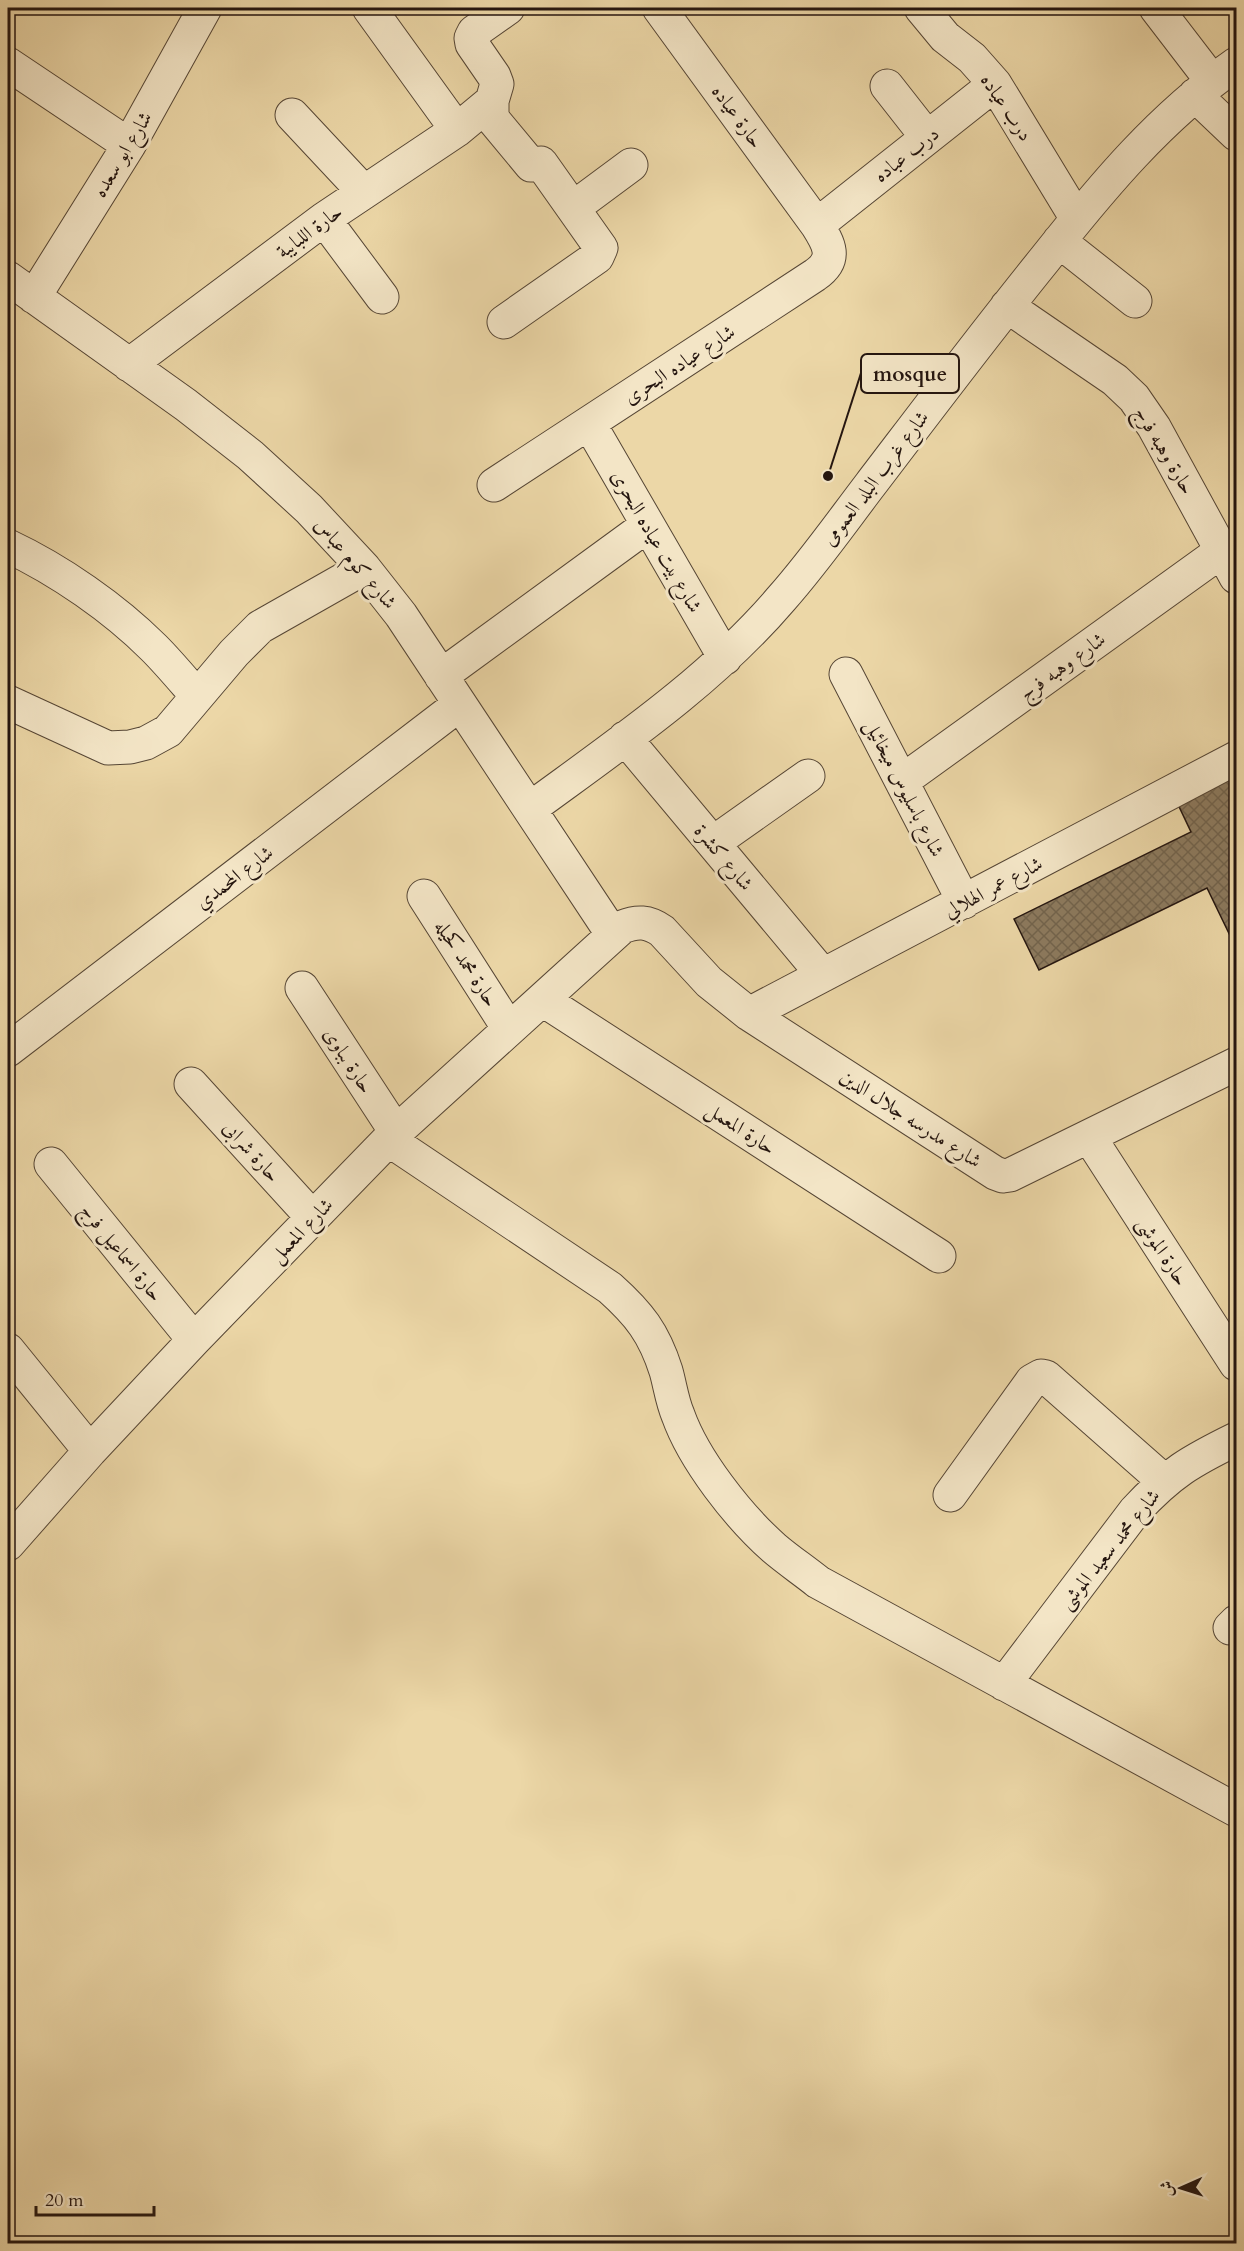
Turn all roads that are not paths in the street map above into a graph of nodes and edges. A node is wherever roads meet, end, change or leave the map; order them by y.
1 (206, 8) edge
2 (369, 8) edge
3 (508, 8) edge
4 (659, 8) edge
5 (921, 8) edge
6 (1156, 8) edge
7 (8, 64) edge
8 (1214, 80) edge
9 (995, 84) junction
10 (887, 86) dead end
11 (492, 101) junction
12 (292, 116) dead end
13 (457, 130) junction
14 (1236, 134) edge
15 (927, 137) junction
16 (129, 145) junction
17 (631, 165) dead end
18 (364, 192) junction
19 (573, 208) junction
20 (324, 219) junction
21 (817, 225) junction
22 (1068, 230) junction
23 (8, 278) edge
24 (34, 297) junction
25 (382, 297) dead end
26 (1135, 301) dead end
27 (1007, 306) junction
28 (504, 321) dead end
29 (129, 365) junction
30 (588, 423) junction
31 (494, 485) dead end
32 (648, 525) junction
33 (8, 546) edge
34 (1229, 564) edge
35 (364, 568) junction
36 (725, 658) junction
37 (846, 674) dead end
38 (441, 676) junction
39 (197, 696) junction
40 (8, 702) edge
41 (460, 704) junction
42 (625, 738) junction
43 (1236, 758) edge
44 (808, 776) dead end
45 (902, 781) junction
46 (531, 808) junction
47 (713, 843) junction
48 (424, 896) dead end
49 (964, 902) junction
50 (613, 935) junction
51 (823, 975) junction
52 (302, 988) dead end
53 (543, 1000) junction
54 (749, 1014) junction
55 (509, 1029) junction
56 (8, 1050) edge
57 (1236, 1065) edge
58 (191, 1084) dead end
59 (393, 1136) junction
60 (1090, 1138) junction
61 (51, 1164) dead end
62 (313, 1218) junction
63 (939, 1256) dead end
64 (194, 1340) junction
65 (8, 1350) edge
66 (1236, 1364) edge
67 (1236, 1439) edge
68 (90, 1451) junction
69 (1164, 1481) junction
70 (950, 1495) dead end
71 (8, 1544) edge
72 (1004, 1684) junction
73 (1236, 1810) edge

1 - 16 street, شارع ابو سعده
2 - 13 street
3 - 11 street
4 - 21 street, حارة عياده
5 - 9 street, درب عياده
6 - 8 street
7 - 16 street
8 - 14 street
8 - 22 street, شارع غرب البلد العمومى
9 - 15 street, درب عباده
9 - 22 street, درب عياده
10 - 15 street
11 - 13 street, حارة اللبايبة
11 - 19 street
12 - 18 street
13 - 18 street, حارة اللبايبة
15 - 21 street, درب عباده
16 - 24 street, شارع ابو سعده
17 - 19 street
18 - 20 street, حارة اللبايبة
19 - 28 street
20 - 25 street
20 - 29 street, حارة اللبايبة
21 - 30 street, شارع عياده البحرى
22 - 26 street
22 - 27 street, شارع غرب البلد العمومى
23 - 24 street, شارع كوم عباس
24 - 29 street, شارع كوم عباس
27 - 34 street, حارة وهبه فرج
27 - 36 street, شارع غرب البلد العمومى
29 - 35 street, شارع كوم عباس
30 - 31 street, شارع عياده البحرى
30 - 32 street, شارع بيت عياده البحرى
32 - 36 street, شارع بيت عياده البحرى
32 - 38 street
33 - 39 street
34 - 45 street, شارع وهبه فرج
35 - 38 street, شارع كوم عباس
35 - 39 street
36 - 42 street, شارع غرب البلد العمومى
37 - 45 street, شارع باسليوس ميخائيل
38 - 41 street, شارع كوم عباس
39 - 40 street
41 - 46 street, شارع كوم عباس
41 - 56 street, شارع المحمدي
42 - 46 street, شارع غرب البلد العمومى
42 - 47 street, شارع كشرة
43 - 49 street, شارع عمر الهلالي
44 - 47 street
45 - 49 street, شارع باسليوس ميخائيل
46 - 50 street, شارع كوم عباس
47 - 51 street, شارع كشرة
48 - 55 street, حارة محمد كحيله
49 - 51 street, شارع عمر الهلالي
50 - 53 street, شارع المعمل
50 - 54 street, شارع مدرسه جلال الدين
51 - 54 street, شارع عمر الهلالي
52 - 59 street, حارة بباوى
53 - 55 street, شارع المعمل
53 - 63 street, حارة المعمل
54 - 60 street, شارع مدرسه جلال الدين
55 - 59 street, شارع المعمل
57 - 60 street, شارع مدرسه جلال الدين
58 - 62 street, حارة شرابى
59 - 62 street, شارع المعمل
59 - 72 street
60 - 66 street, حارة الموشى
61 - 64 street, حارة اسماعيل فرج
62 - 64 street, شارع المعمل
64 - 68 street, شارع المعمل
65 - 68 street
67 - 69 street, شارع محمد سعيد الموشى
68 - 71 street, شارع المعمل
69 - 70 street
69 - 72 street, شارع محمد سعيد الموشى
72 - 73 street

